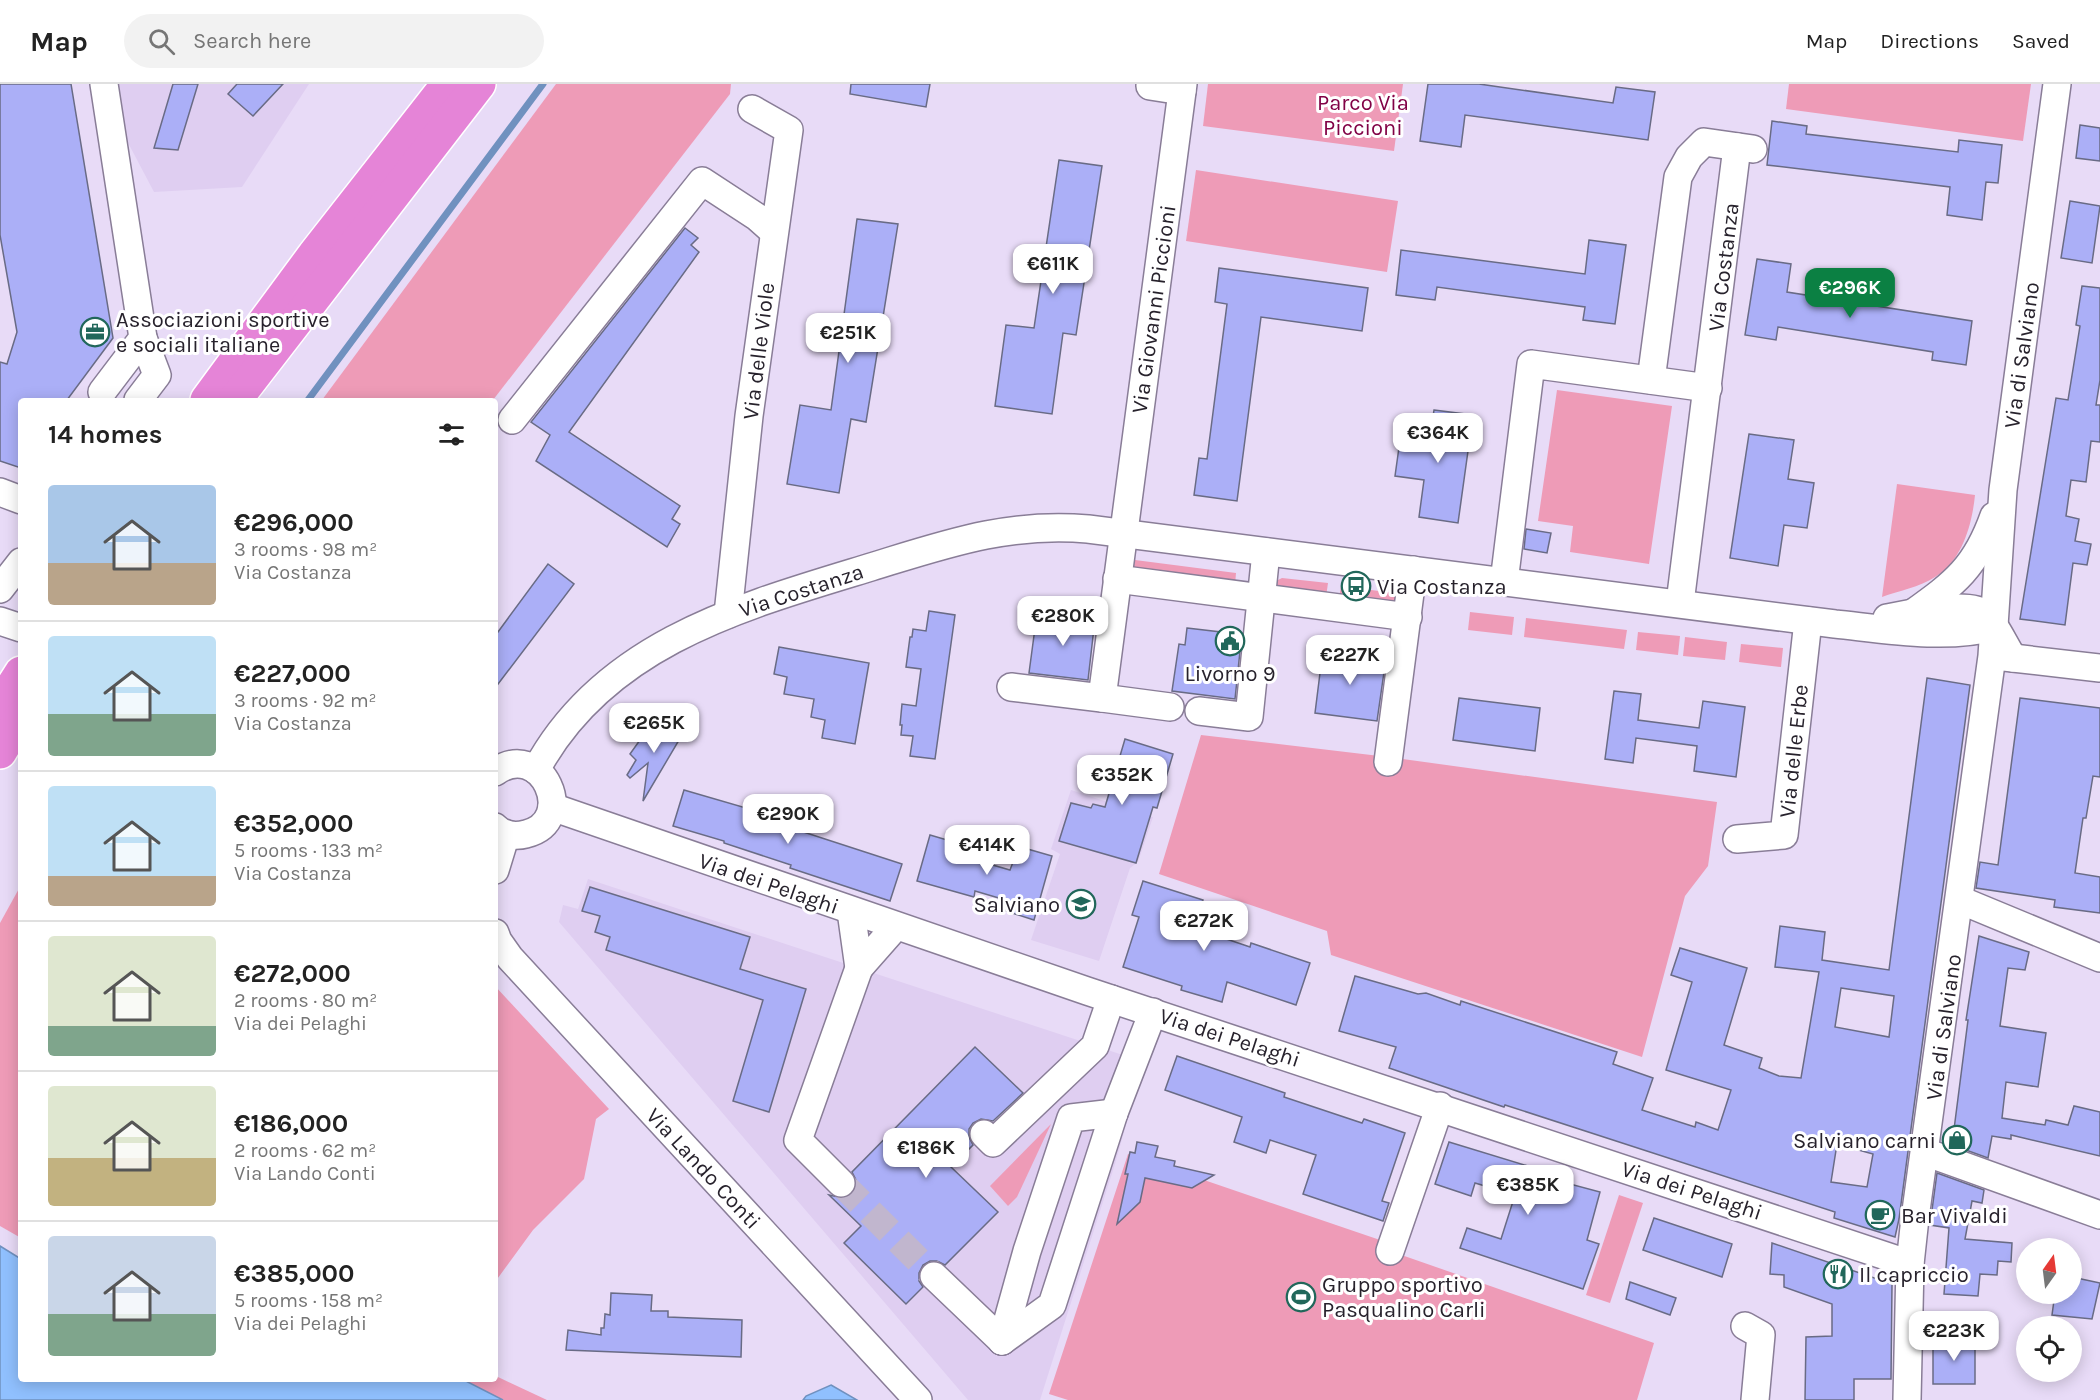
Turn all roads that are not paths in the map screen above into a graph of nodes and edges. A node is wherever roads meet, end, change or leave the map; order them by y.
1 (104, 84) edge
2 (448, 84) edge
3 (479, 84) edge
4 (2057, 84) edge
5 (1150, 86) dead end
6 (1183, 88) edge
7 (752, 109) dead end
8 (774, 232) junction
9 (143, 338) junction
10 (1651, 380) junction
11 (1708, 388) junction
12 (102, 392) dead end
13 (140, 398) edge
14 (208, 398) edge
15 (238, 398) edge
16 (512, 420) dead end
17 (2003, 490) junction
18 (1122, 533) junction
19 (1266, 552) junction
20 (18, 566) edge
21 (1413, 570) junction
22 (1117, 579) junction
23 (1504, 582) junction
24 (0, 589) edge
25 (1262, 598) junction
26 (1680, 603) junction
27 (728, 614) junction
28 (1408, 617) junction
29 (0, 621) edge
30 (1808, 621) junction
31 (1914, 622) junction
32 (18, 627) edge
33 (1993, 627) junction
34 (2003, 657) junction
35 (2100, 668) edge
36 (1011, 687) dead end
37 (12, 697) edge
38 (1102, 698) junction
39 (1170, 707) dead end
40 (1198, 711) dead end
41 (0, 752) edge
42 (1388, 762) dead end
43 (536, 770) junction
44 (498, 771) edge
45 (552, 807) junction
46 (501, 831) edge
47 (1737, 839) dead end
48 (498, 850) edge
49 (1960, 900) junction
50 (851, 911) junction
51 (896, 926) junction
52 (498, 941) edge
53 (2100, 958) edge
54 (859, 968) junction
55 (1111, 999) junction
56 (1158, 1014) junction
57 (1440, 1106) junction
58 (997, 1127) dead end
59 (1925, 1152) junction
60 (841, 1183) tunnel mouth
61 (2100, 1215) edge
62 (1390, 1251) dead end
63 (1911, 1264) junction
64 (934, 1276) tunnel mouth
65 (1745, 1326) dead end
66 (918, 1400) edge
67 (1755, 1400) edge
68 (1907, 1400) edge

1 - 9 street
2 - 14 highway
3 - 15 highway
4 - 17 street, Via di Salviano
5 - 6 street
6 - 18 street, Via Giovanni Piccioni
7 - 8 street, Via delle Viole
8 - 16 street
8 - 27 street, Via delle Viole
9 - 12 street
9 - 13 street
10 - 11 street
10 - 11 street, Via Costanza
10 - 23 street
11 - 26 street, Via Costanza
17 - 31 street
17 - 33 street, Via di Salviano
18 - 19 street, Via Costanza
18 - 22 street
18 - 27 street, Via Costanza
19 - 21 street, Via Costanza
19 - 25 street
20 - 24 street
21 - 23 street, Via Costanza
21 - 28 street
22 - 25 street
22 - 38 street
23 - 26 street, Via Costanza
25 - 28 street
25 - 40 street
26 - 30 street, Via Costanza
27 - 43 street, Via Costanza
28 - 42 street
29 - 32 street
30 - 31 street, Via Costanza
30 - 47 street, Via delle Erbe
31 - 33 street, Via Costanza
31 - 34 street, Via Costanza
33 - 34 street
34 - 35 street, Via Costanza
34 - 49 street, Via di Salviano
36 - 38 street
37 - 41 highway
38 - 39 street
43 - 44 street
43 - 45 street
45 - 46 street
45 - 50 street, Via dei Pelaghi
46 - 48 street
49 - 53 street
49 - 59 street, Via di Salviano
50 - 51 street, Via dei Pelaghi
50 - 54 street
51 - 54 street
51 - 55 street, Via dei Pelaghi
52 - 66 street, Via Lando Conti
54 - 60 street
55 - 56 street, Via dei Pelaghi
55 - 58 street
56 - 57 street, Via dei Pelaghi
56 - 64 street
57 - 62 street
57 - 63 street, Via dei Pelaghi
59 - 61 street
59 - 63 street, Via di Salviano
63 - 68 street, Via di Salviano
65 - 67 street

